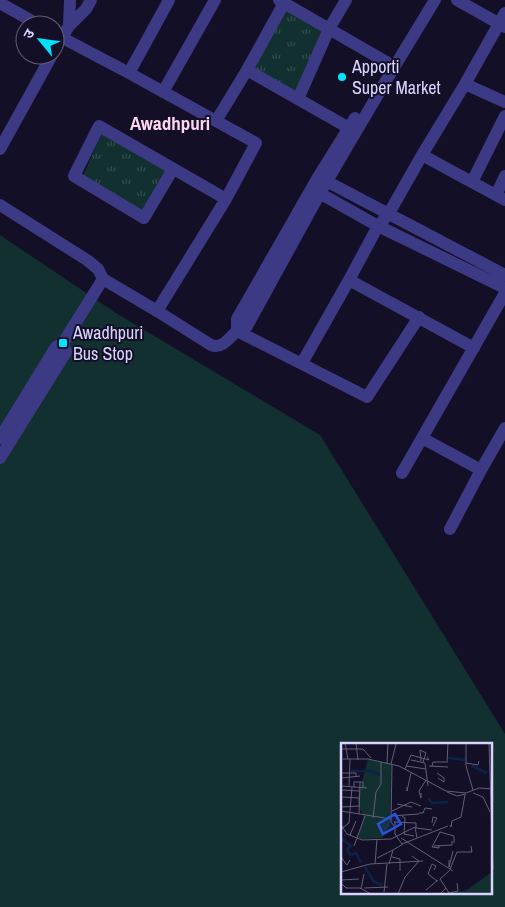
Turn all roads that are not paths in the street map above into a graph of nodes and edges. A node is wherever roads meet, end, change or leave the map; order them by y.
1 (70, 0) edge
2 (91, 0) edge
3 (169, 0) edge
4 (214, 0) edge
5 (346, 0) edge
6 (428, 0) edge
7 (435, 0) edge
8 (457, 0) edge
9 (282, 1) edge
10 (8, 4) edge
11 (24, 15) edge
12 (503, 21) edge
13 (68, 26) junction
14 (65, 29) edge
15 (329, 29) junction
16 (65, 40) edge
17 (388, 62) junction
18 (46, 65) edge
19 (247, 70) junction
20 (129, 73) junction
21 (465, 84) junction
22 (163, 92) junction
23 (298, 99) junction
24 (505, 102) edge
25 (505, 116) edge
26 (216, 121) junction
27 (349, 128) junction
28 (0, 149) edge
29 (422, 155) junction
30 (173, 169) junction
31 (505, 176) edge
32 (472, 182) junction
33 (319, 186) junction
34 (500, 197) edge
35 (226, 199) junction
36 (0, 205) edge
37 (388, 215) junction
38 (378, 226) junction
39 (505, 275) edge
40 (103, 279) junction
41 (349, 280) junction
42 (505, 288) edge
43 (505, 293) edge
44 (157, 311) junction
45 (419, 317) junction
46 (237, 332) junction
47 (64, 343) junction
48 (474, 348) junction
49 (302, 364) junction
50 (505, 428) edge
51 (0, 438) edge
52 (422, 438) junction
53 (0, 458) edge
54 (481, 470) junction
55 (402, 474) dead end
56 (450, 529) dead end

1 - 13 street
2 - 13 street
3 - 20 street
4 - 22 street
5 - 15 street
6 - 17 street
7 - 33 street
8 - 12 street
9 - 15 street
9 - 19 street
10 - 11 street
12 - 21 street
13 - 14 street
15 - 17 street
15 - 23 street
16 - 20 street
17 - 27 street
18 - 28 street
19 - 23 street
19 - 26 street
20 - 22 street
21 - 24 street
21 - 29 street
22 - 26 street
23 - 27 street
25 - 32 street
26 - 35 street
27 - 33 street
29 - 32 street
29 - 37 street
30 - 30 street
30 - 35 street
31 - 34 street
32 - 34 street
33 - 37 street
33 - 38 street
33 - 46 street
35 - 44 street
36 - 40 street
37 - 38 street
37 - 39 street
38 - 41 street
38 - 42 street
40 - 44 street
40 - 47 street
41 - 45 street
41 - 49 street
43 - 48 street
44 - 46 street
45 - 48 street
45 - 49 street
46 - 49 street
47 - 51 street
47 - 53 street
48 - 52 street
50 - 54 street
52 - 54 street
52 - 55 street
54 - 56 street

